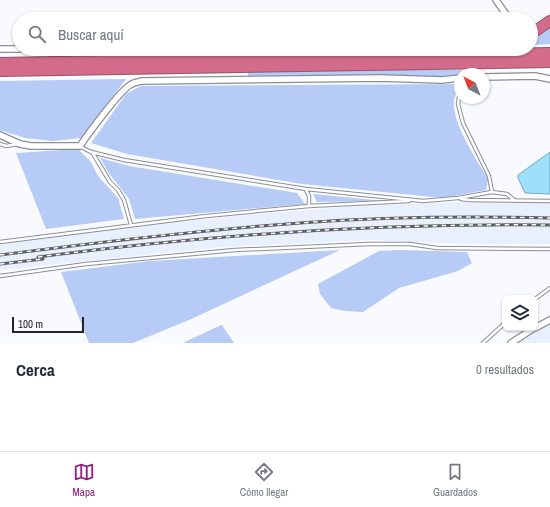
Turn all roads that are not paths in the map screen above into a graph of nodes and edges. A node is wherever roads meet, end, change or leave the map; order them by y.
1 (496, 0) edge
2 (505, 12) edge
3 (550, 21) edge
4 (538, 29) edge
5 (0, 49) edge
6 (12, 49) edge
7 (538, 53) edge
8 (550, 53) edge
9 (400, 56) edge
10 (550, 62) edge
11 (0, 63) edge
12 (509, 63) junction
13 (550, 69) edge
14 (0, 71) edge
15 (490, 77) edge
16 (454, 79) edge
17 (550, 79) edge
18 (458, 104) edge
19 (0, 135) edge
20 (0, 144) edge
21 (20, 144) junction
22 (80, 146) junction
23 (91, 152) junction
24 (306, 189) junction
25 (492, 192) junction
26 (458, 198) junction
27 (420, 200) junction
28 (514, 200) junction
29 (550, 200) edge
30 (309, 206) junction
31 (131, 225) junction
32 (0, 242) edge
33 (549, 250) edge
34 (0, 276) edge
35 (550, 288) edge
36 (538, 297) edge
37 (550, 320) edge
38 (502, 326) edge
39 (538, 326) edge
40 (530, 331) edge
41 (483, 343) edge
42 (511, 343) edge

1 - 2 street
3 - 4 highway
5 - 6 street
7 - 8 highway
9 - 11 highway
10 - 12 highway
12 - 13 highway
12 - 14 highway
15 - 17 street
16 - 22 street
18 - 25 lane
19 - 21 street
20 - 21 lane
21 - 22 street
22 - 23 lane
23 - 24 lane
23 - 31 lane
24 - 27 lane
24 - 30 lane
25 - 26 lane
25 - 28 lane
26 - 27 lane
26 - 28 lane
27 - 30 lane
28 - 29 lane
30 - 31 lane
31 - 32 lane
33 - 34 lane
35 - 36 lane
37 - 39 street
38 - 41 lane
40 - 42 street

